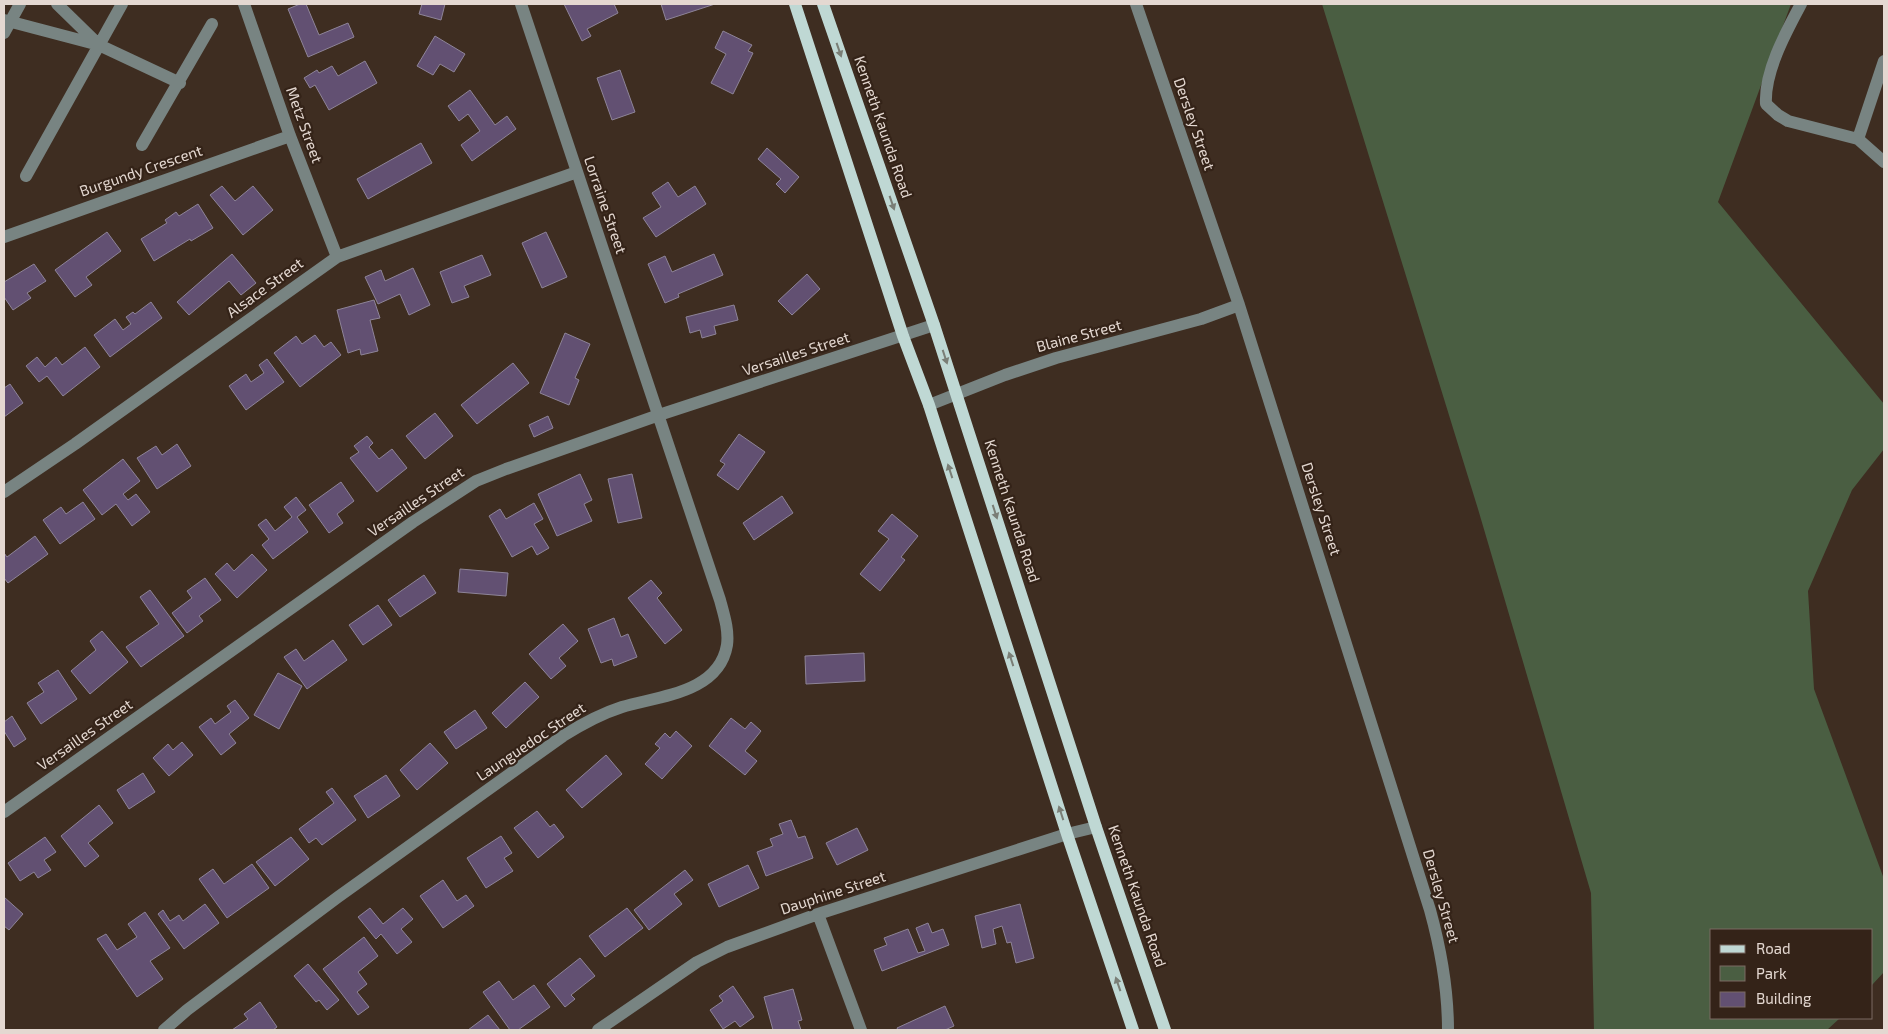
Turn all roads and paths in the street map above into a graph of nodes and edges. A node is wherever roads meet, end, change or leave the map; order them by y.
1 (20, 4) edge
2 (57, 4) edge
3 (122, 4) edge
4 (244, 4) edge
5 (521, 4) edge
6 (795, 4) edge
7 (823, 4) edge
8 (1136, 4) edge
9 (1801, 4) edge
10 (212, 24) dead end
11 (6, 25) edge
12 (98, 45) junction
13 (1884, 60) edge
14 (180, 83) junction
15 (290, 136) junction
16 (1858, 139) junction
17 (142, 146) dead end
18 (1884, 162) edge
19 (577, 172) junction
20 (26, 176) dead end
21 (4, 237) edge
22 (337, 257) junction
23 (1239, 305) junction
24 (934, 325) junction
25 (903, 336) junction
26 (957, 394) junction
27 (929, 406) junction
28 (659, 416) junction
29 (4, 492) edge
30 (4, 812) edge
31 (1096, 827) junction
32 (1067, 834) junction
33 (818, 914) junction
34 (164, 1030) edge
35 (598, 1030) edge
36 (861, 1030) edge
37 (1133, 1030) edge
38 (1165, 1030) edge
39 (1448, 1030) edge

1 - 11 street
2 - 12 street
3 - 12 street
4 - 15 street, Metz Street
5 - 19 street, Lorraine Street
6 - 25 main road
7 -> 24 main road, Kenneth Kaunda Road
8 - 23 street, Dersley Street
9 - 16 street
10 - 14 street
11 - 12 street
12 - 14 street
12 - 20 street
13 - 16 street
14 - 17 street
15 - 21 street, Burgundy Crescent
15 - 22 street, Metz Street
16 - 18 street
19 - 22 street, Alsace Street
19 - 28 street, Lorraine Street
22 - 29 street, Alsace Street
23 - 26 street, Blaine Street
23 - 39 street, Dersley Street
24 - 25 street, Versailles Street
24 -> 26 main road, Kenneth Kaunda Road
25 - 27 main road
25 - 28 street, Versailles Street
26 - 27 street, Blaine Street
26 -> 31 main road, Kenneth Kaunda Road
32 -> 27 main road
28 - 30 street, Versailles Street
28 - 34 street, Launguedoc Street
31 - 32 street, Dauphine Street
31 - 38 main road, Kenneth Kaunda Road
32 - 33 street, Dauphine Street
37 -> 32 main road
33 - 35 street, Dauphine Street
33 - 36 street

